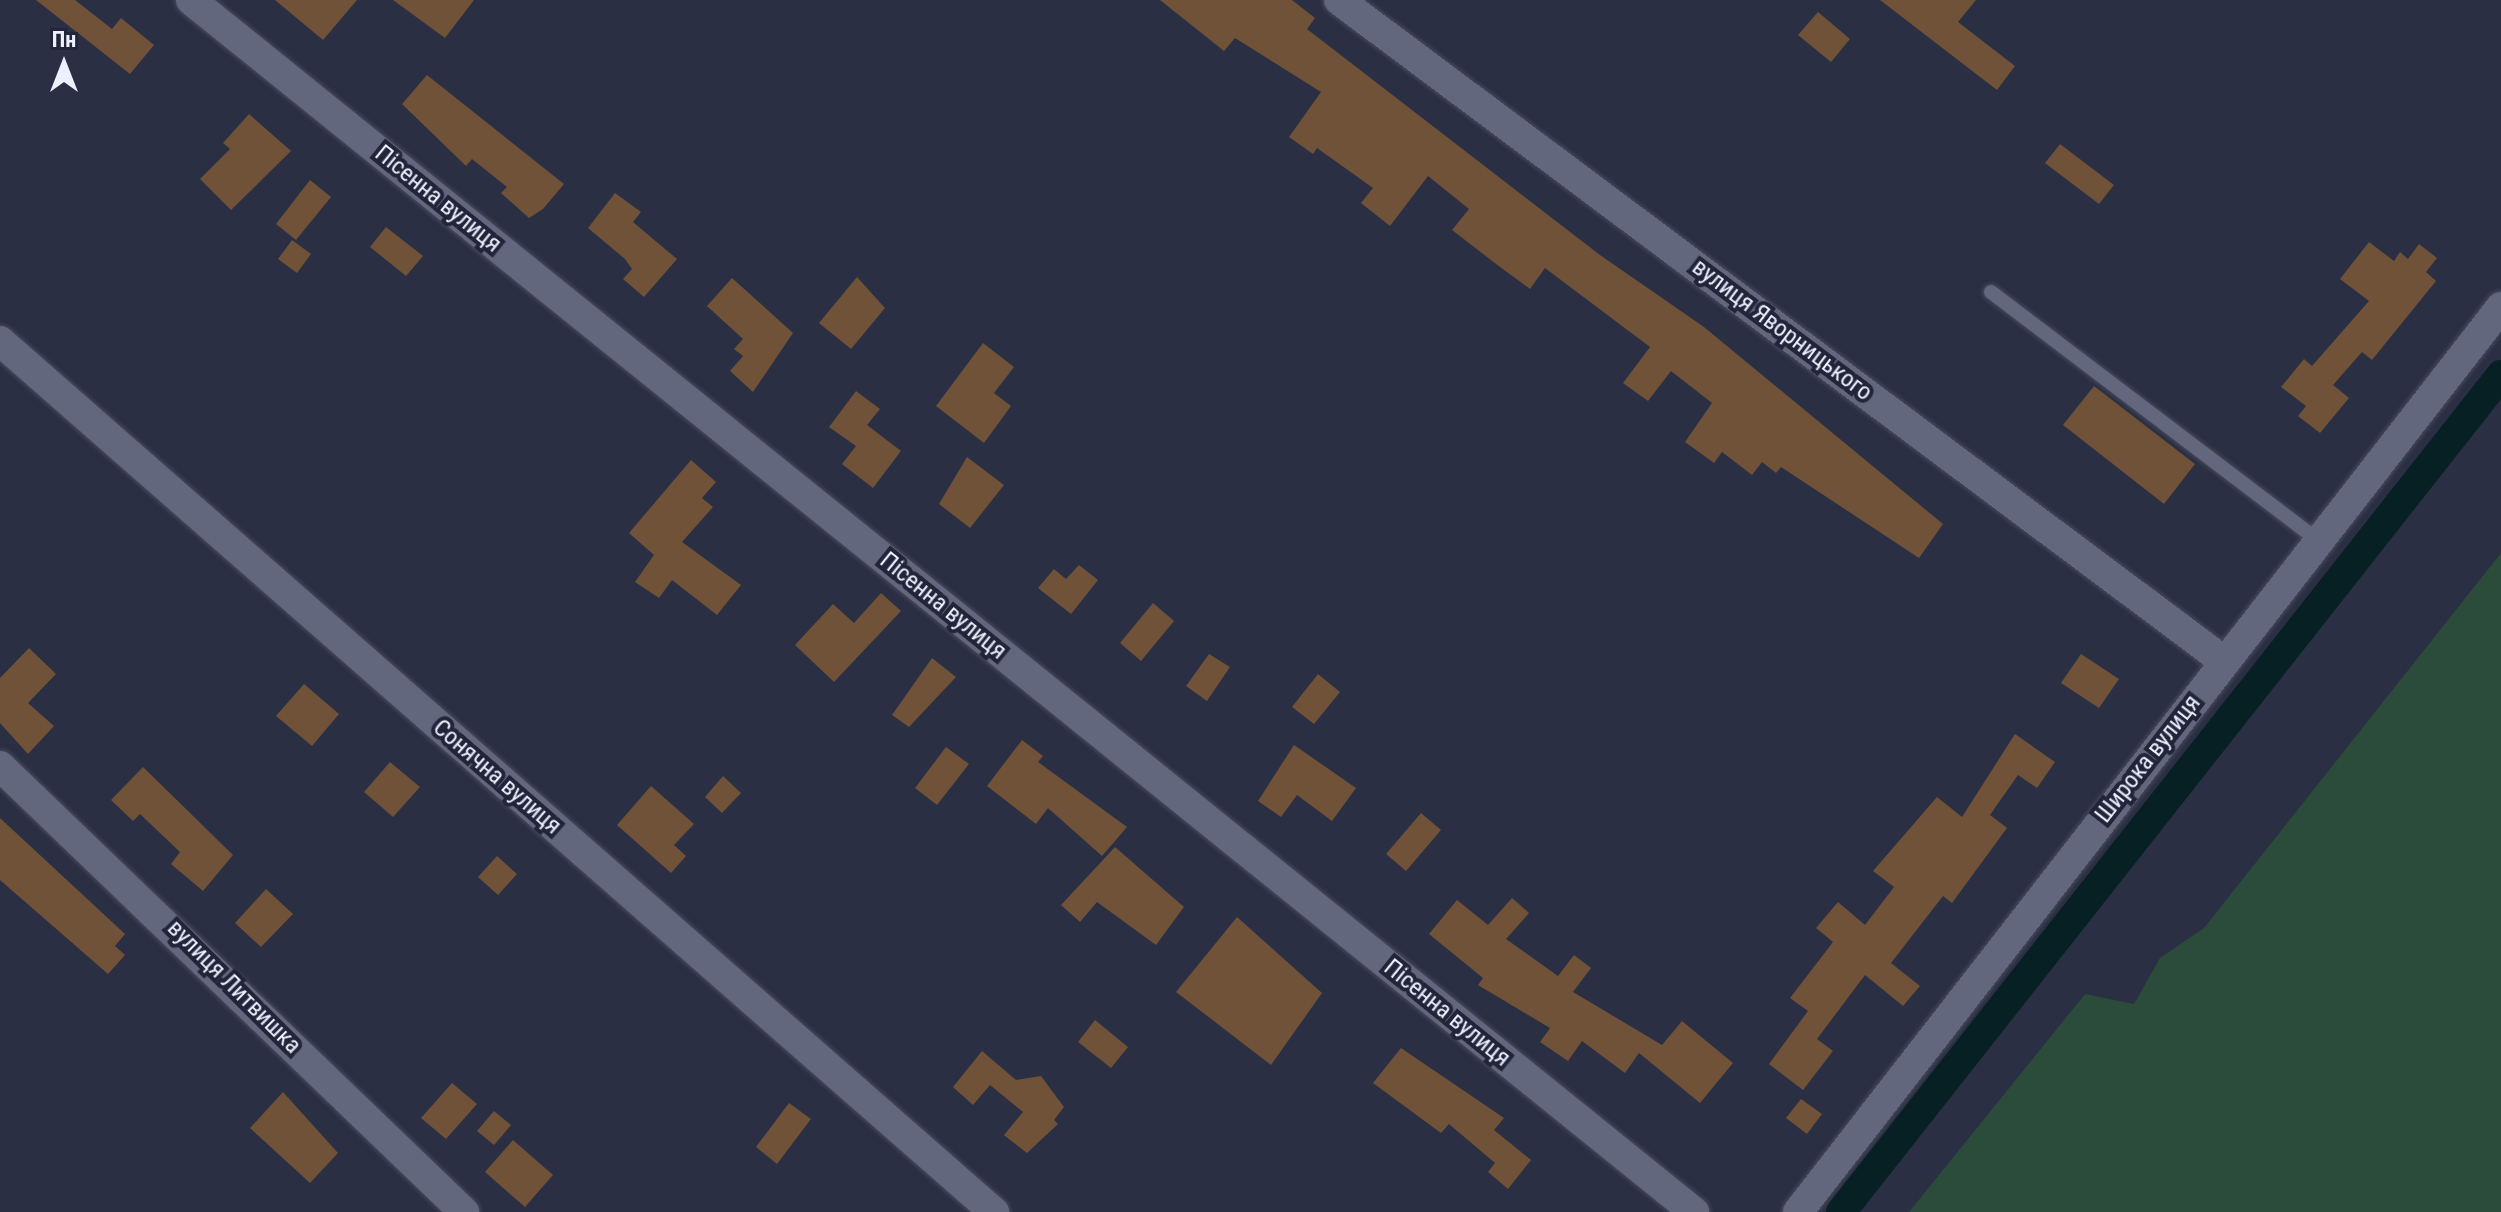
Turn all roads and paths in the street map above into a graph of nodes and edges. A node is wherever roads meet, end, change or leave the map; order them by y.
1 (191, 0) edge
2 (1339, 0) edge
3 (1991, 292) dead end
4 (2501, 307) edge
5 (0, 341) edge
6 (2315, 538) junction
7 (2224, 661) junction
8 (0, 766) edge
9 (464, 1212) edge
10 (994, 1212) edge
11 (1694, 1212) edge
12 (1798, 1212) edge

1 - 11 street, Пісенна вулиця
2 - 7 street, вулиця Яворницького
3 - 6 lane
4 - 6 street, Широка вулиця
5 - 10 street, Сонячна вулиця
6 - 7 street, Широка вулиця
7 - 12 street, Широка вулиця
8 - 9 street, вулиця Литвишка

